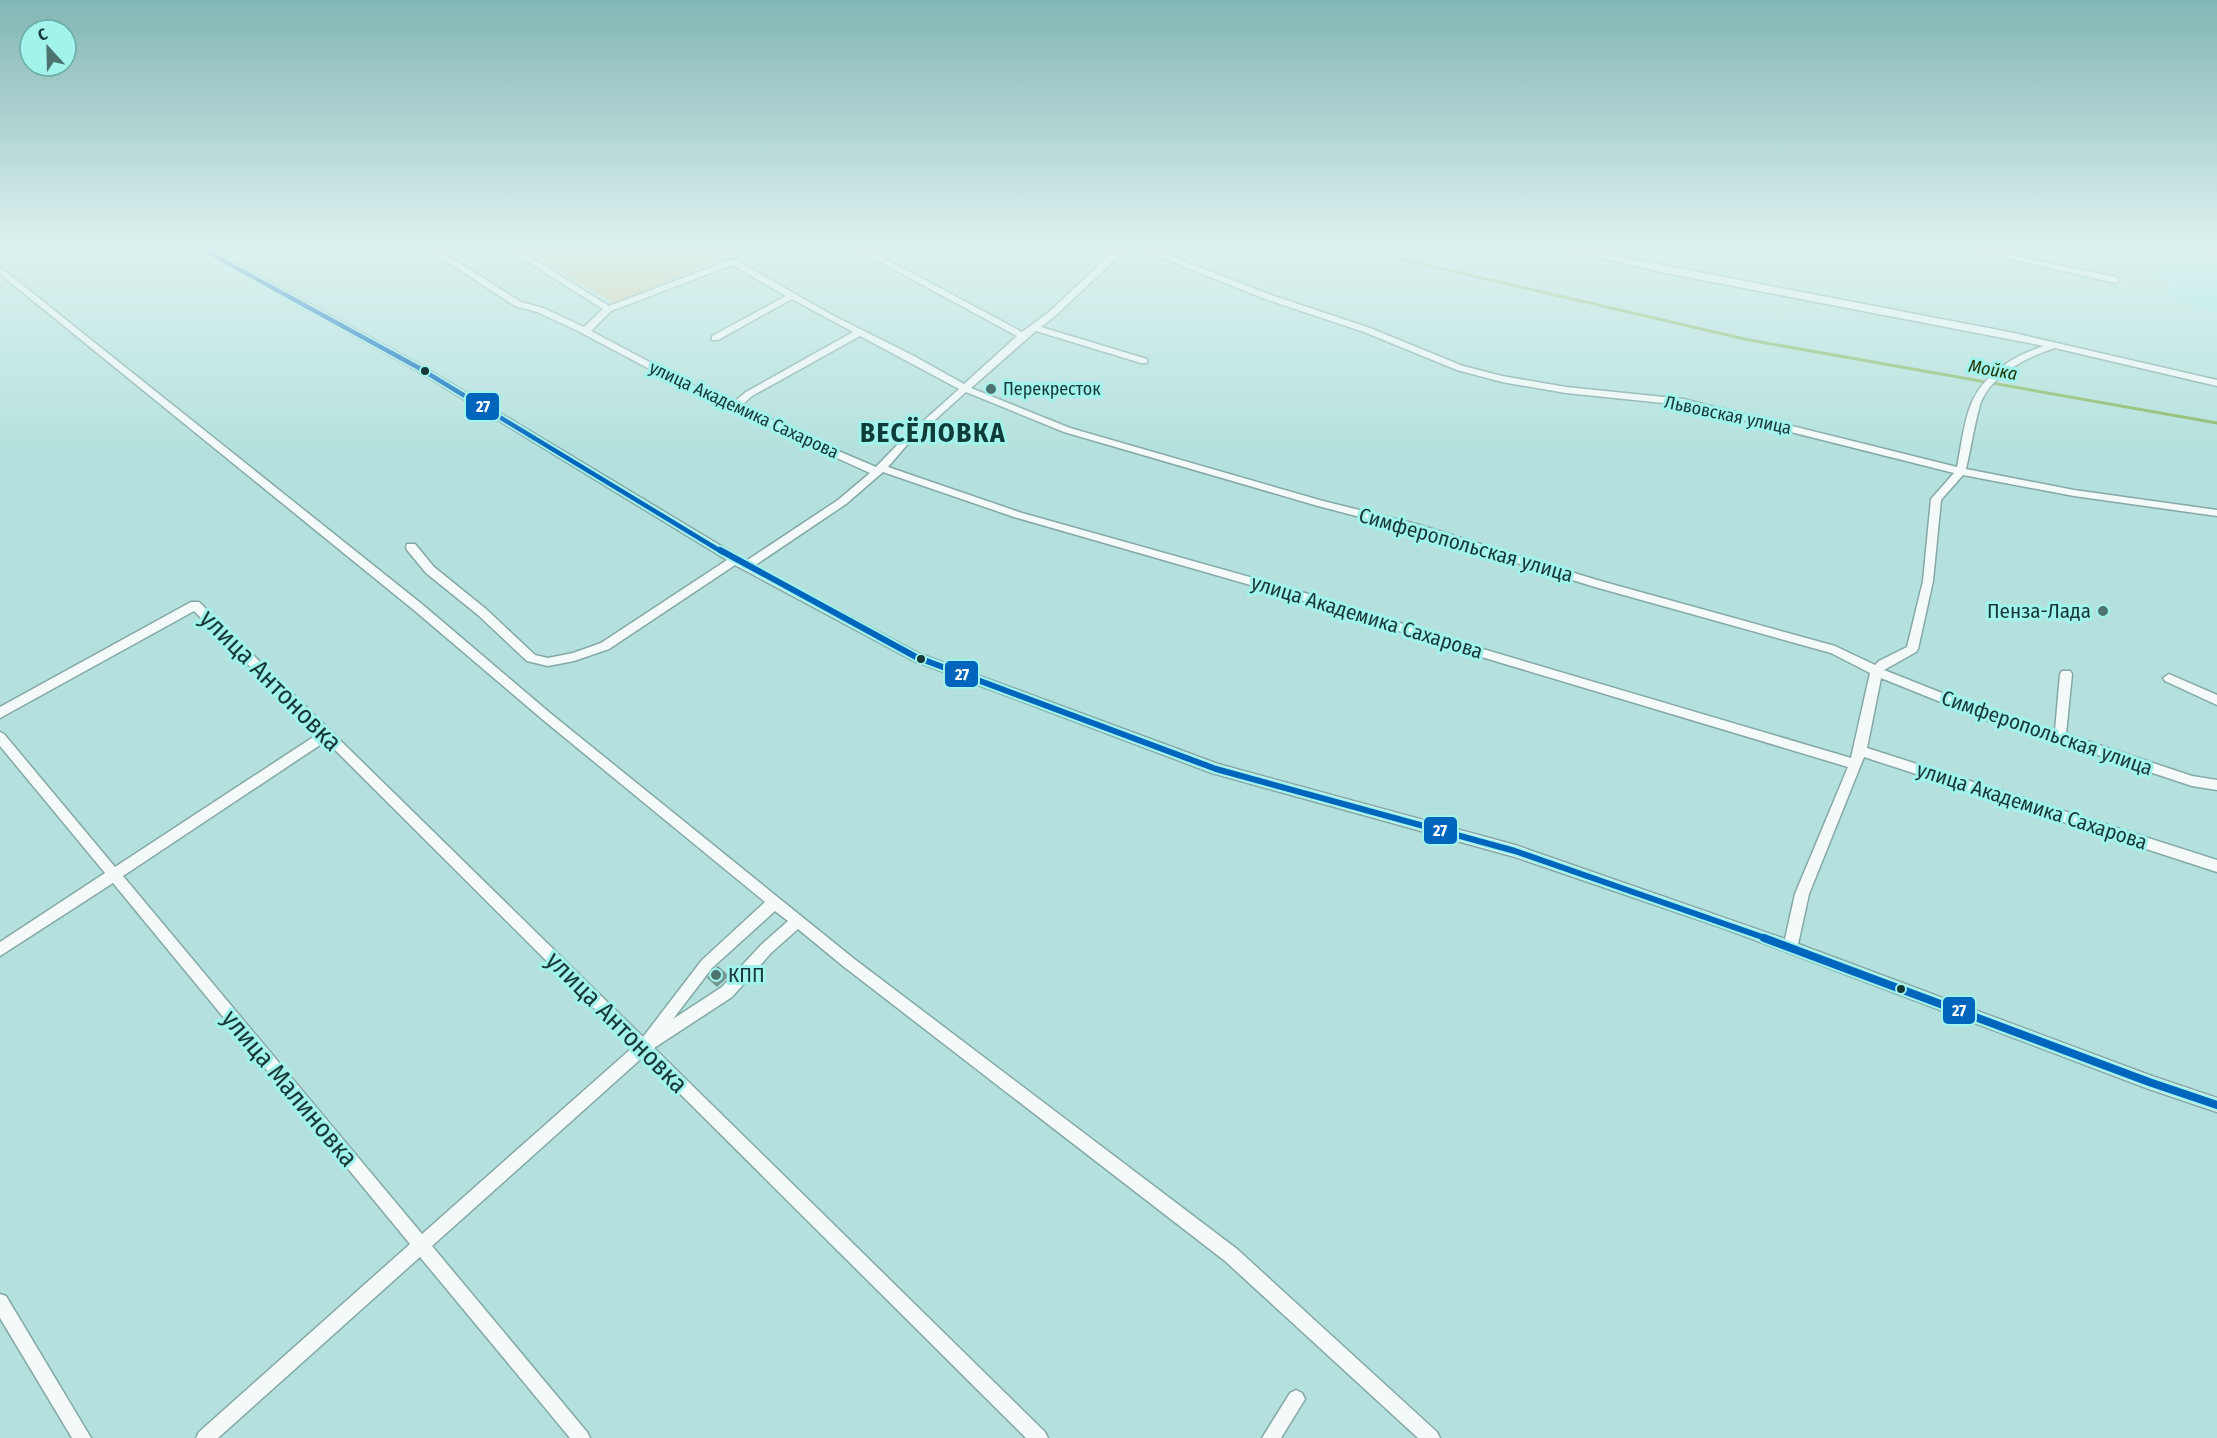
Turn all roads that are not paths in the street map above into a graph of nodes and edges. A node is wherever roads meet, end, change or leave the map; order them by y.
1 (58, 317) edge
2 (326, 317) edge
3 (555, 317) edge
4 (598, 317) edge
5 (753, 317) edge
6 (832, 317) edge
7 (988, 317) edge
8 (1048, 317) edge
9 (1328, 317) edge
10 (1913, 317) edge
11 (1036, 328) junction
12 (583, 330) junction
13 (860, 332) junction
14 (1023, 336) junction
15 (715, 338) dead end
16 (2056, 345) junction
17 (1144, 361) dead end
18 (2217, 382) edge
19 (966, 389) junction
20 (737, 405) junction
21 (879, 470) junction
22 (1960, 471) junction
23 (2217, 513) edge
24 (411, 547) dead end
25 (741, 562) junction
26 (1876, 671) junction
27 (2066, 674) dead end
28 (2169, 678) dead end
29 (2217, 700) edge
30 (0, 713) edge
31 (326, 735) junction
32 (0, 737) edge
33 (2060, 737) junction
34 (1860, 751) junction
35 (1854, 764) junction
36 (2217, 785) edge
37 (2217, 866) edge
38 (114, 875) junction
39 (775, 902) junction
40 (798, 921) junction
41 (1790, 948) junction
42 (0, 950) edge
43 (643, 1047) junction
44 (2217, 1105) edge
45 (420, 1245) junction
46 (0, 1302) edge
47 (1296, 1399) dead end
48 (82, 1438) edge
49 (206, 1438) edge
50 (581, 1438) edge
51 (1039, 1438) edge
52 (1271, 1438) edge
53 (1431, 1438) edge

1 - 39 street
2 - 25 street
3 - 12 street, улица Академика Сахарова
4 - 12 street
5 - 15 street
6 - 13 street, Симферопольская улица
7 - 14 street
8 - 11 street
9 - 22 street, Львовская улица
10 - 16 street
11 - 14 street
11 - 17 street
12 - 20 street, улица Академика Сахарова
13 - 19 street, Симферопольская улица
13 - 20 street
14 - 19 street
16 - 18 street
16 - 22 street
19 - 21 street
19 - 26 street, Симферопольская улица
20 - 21 street, улица Академика Сахарова
21 - 25 street
21 - 35 street, улица Академика Сахарова
22 - 23 street, Львовская улица
22 - 26 street
24 - 25 street
25 - 41 street
26 - 33 street, Симферопольская улица
26 - 34 street
27 - 33 street
28 - 29 street
30 - 31 street, улица Антоновка
31 - 38 street
31 - 43 street, улица Антоновка
32 - 38 street, улица Малиновка
33 - 36 street, Симферопольская улица
34 - 35 street
34 - 37 street, улица Академика Сахарова
35 - 41 street
38 - 42 street
38 - 45 street, улица Малиновка
39 - 40 street
39 - 43 street
40 - 43 street
40 - 53 street
41 - 44 street
43 - 45 street
43 - 51 street, улица Антоновка
45 - 49 street
45 - 50 street, улица Малиновка
46 - 48 street
47 - 52 street

